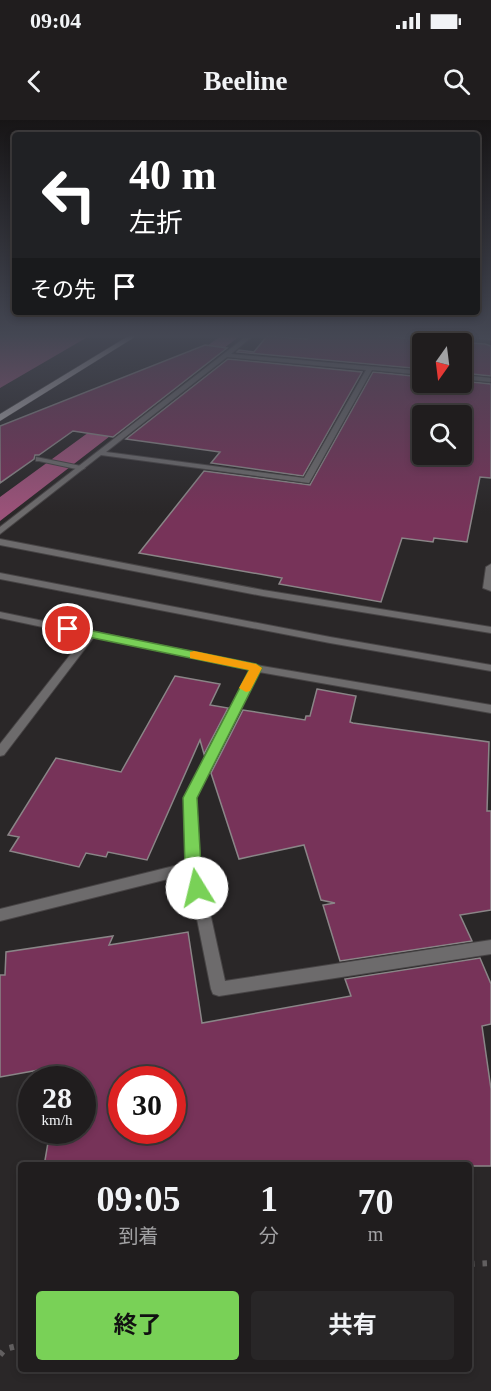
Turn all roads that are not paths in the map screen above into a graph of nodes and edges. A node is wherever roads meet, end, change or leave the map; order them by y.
1 (39, 394) edge
2 (175, 394) edge
3 (355, 394) edge
4 (0, 418) edge
5 (100, 453) junction
6 (42, 460) dead end
7 (77, 467) junction
8 (0, 531) edge
9 (0, 542) edge
10 (491, 567) edge
11 (0, 576) edge
12 (491, 588) edge
13 (0, 615) edge
14 (491, 630) edge
15 (91, 634) junction
16 (256, 668) junction
17 (491, 668) edge
18 (491, 709) edge
19 (0, 752) edge
20 (193, 867) junction
21 (0, 915) edge
22 (491, 947) edge

1 - 4 main road
2 - 5 street
3 - 5 street
5 - 7 street
6 - 7 street
7 - 8 street
9 - 14 street
10 - 12 street
11 - 17 street
13 - 15 street
15 - 16 street
15 - 19 street
16 - 18 street
16 - 20 street
20 - 21 street
20 - 22 street

